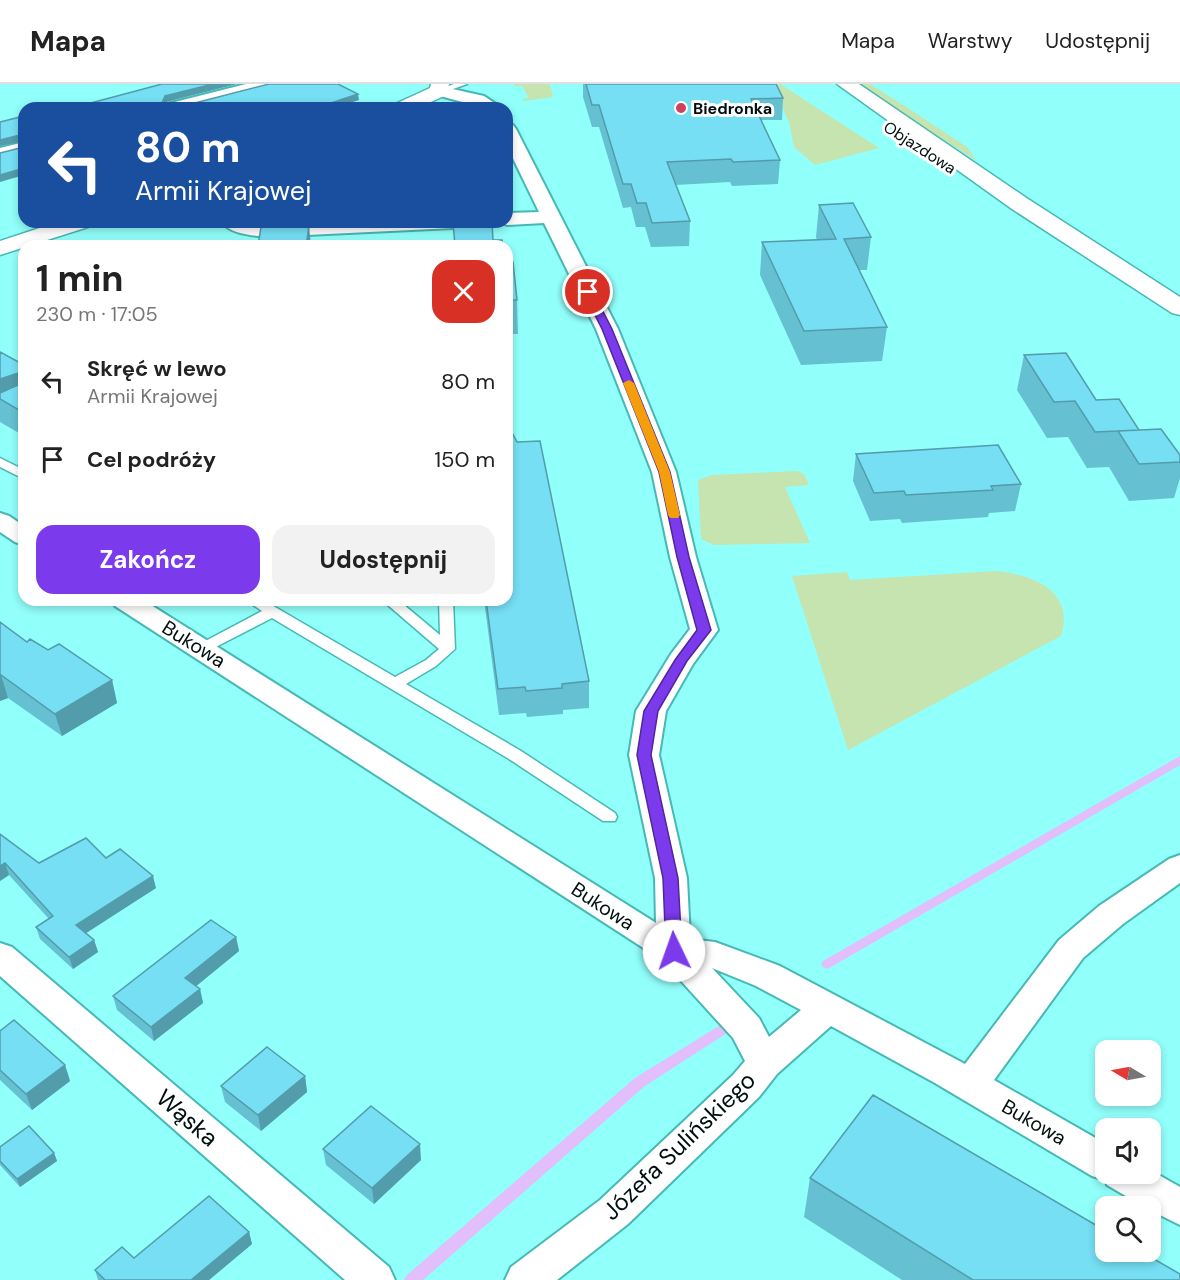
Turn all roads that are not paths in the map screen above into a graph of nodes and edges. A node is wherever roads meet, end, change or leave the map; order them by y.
1 (265, 84) edge
2 (463, 84) edge
3 (440, 87) edge
4 (839, 87) edge
5 (196, 102) edge
6 (413, 102) edge
7 (483, 102) edge
8 (513, 141) edge
9 (18, 148) edge
10 (0, 153) edge
11 (551, 217) junction
12 (513, 219) edge
13 (62, 228) edge
14 (246, 228) edge
15 (327, 228) edge
16 (285, 230) junction
17 (25, 240) edge
18 (264, 240) edge
19 (18, 242) edge
20 (0, 248) edge
21 (1180, 308) edge
22 (0, 462) edge
23 (18, 471) edge
24 (0, 521) edge
25 (18, 533) edge
26 (133, 606) edge
27 (262, 606) edge
28 (396, 606) edge
29 (446, 606) edge
30 (272, 612) junction
31 (201, 649) junction
32 (448, 649) junction
33 (395, 684) junction
34 (609, 817) dead end
35 (1180, 867) edge
36 (674, 951) junction
37 (0, 956) edge
38 (828, 1008) junction
39 (764, 1063) junction
40 (970, 1085) junction
41 (1095, 1158) edge
42 (1140, 1184) edge
43 (1180, 1207) edge
44 (375, 1280) edge
45 (525, 1280) edge

1 - 5 street
2 - 3 lane
3 - 6 main road
3 - 7 street
4 - 21 main road, Objazdowa
8 - 11 street
9 - 10 street
11 - 12 street
11 - 36 street
13 - 17 main road
14 - 16 street
15 - 16 street
16 - 18 street
19 - 20 main road
22 - 23 lane
24 - 25 street
26 - 31 street, Bukowa
27 - 30 lane
28 - 32 lane
29 - 32 lane
30 - 31 lane
30 - 33 lane
31 - 36 street, Bukowa
32 - 33 lane
33 - 34 lane
35 - 40 street
36 - 38 street, Bukowa
36 - 39 street
37 - 44 street, Wąska
38 - 39 street, Józefa Sulińskiego
38 - 40 street, Bukowa
39 - 45 street, Józefa Sulińskiego
40 - 41 street, Bukowa
42 - 43 street

